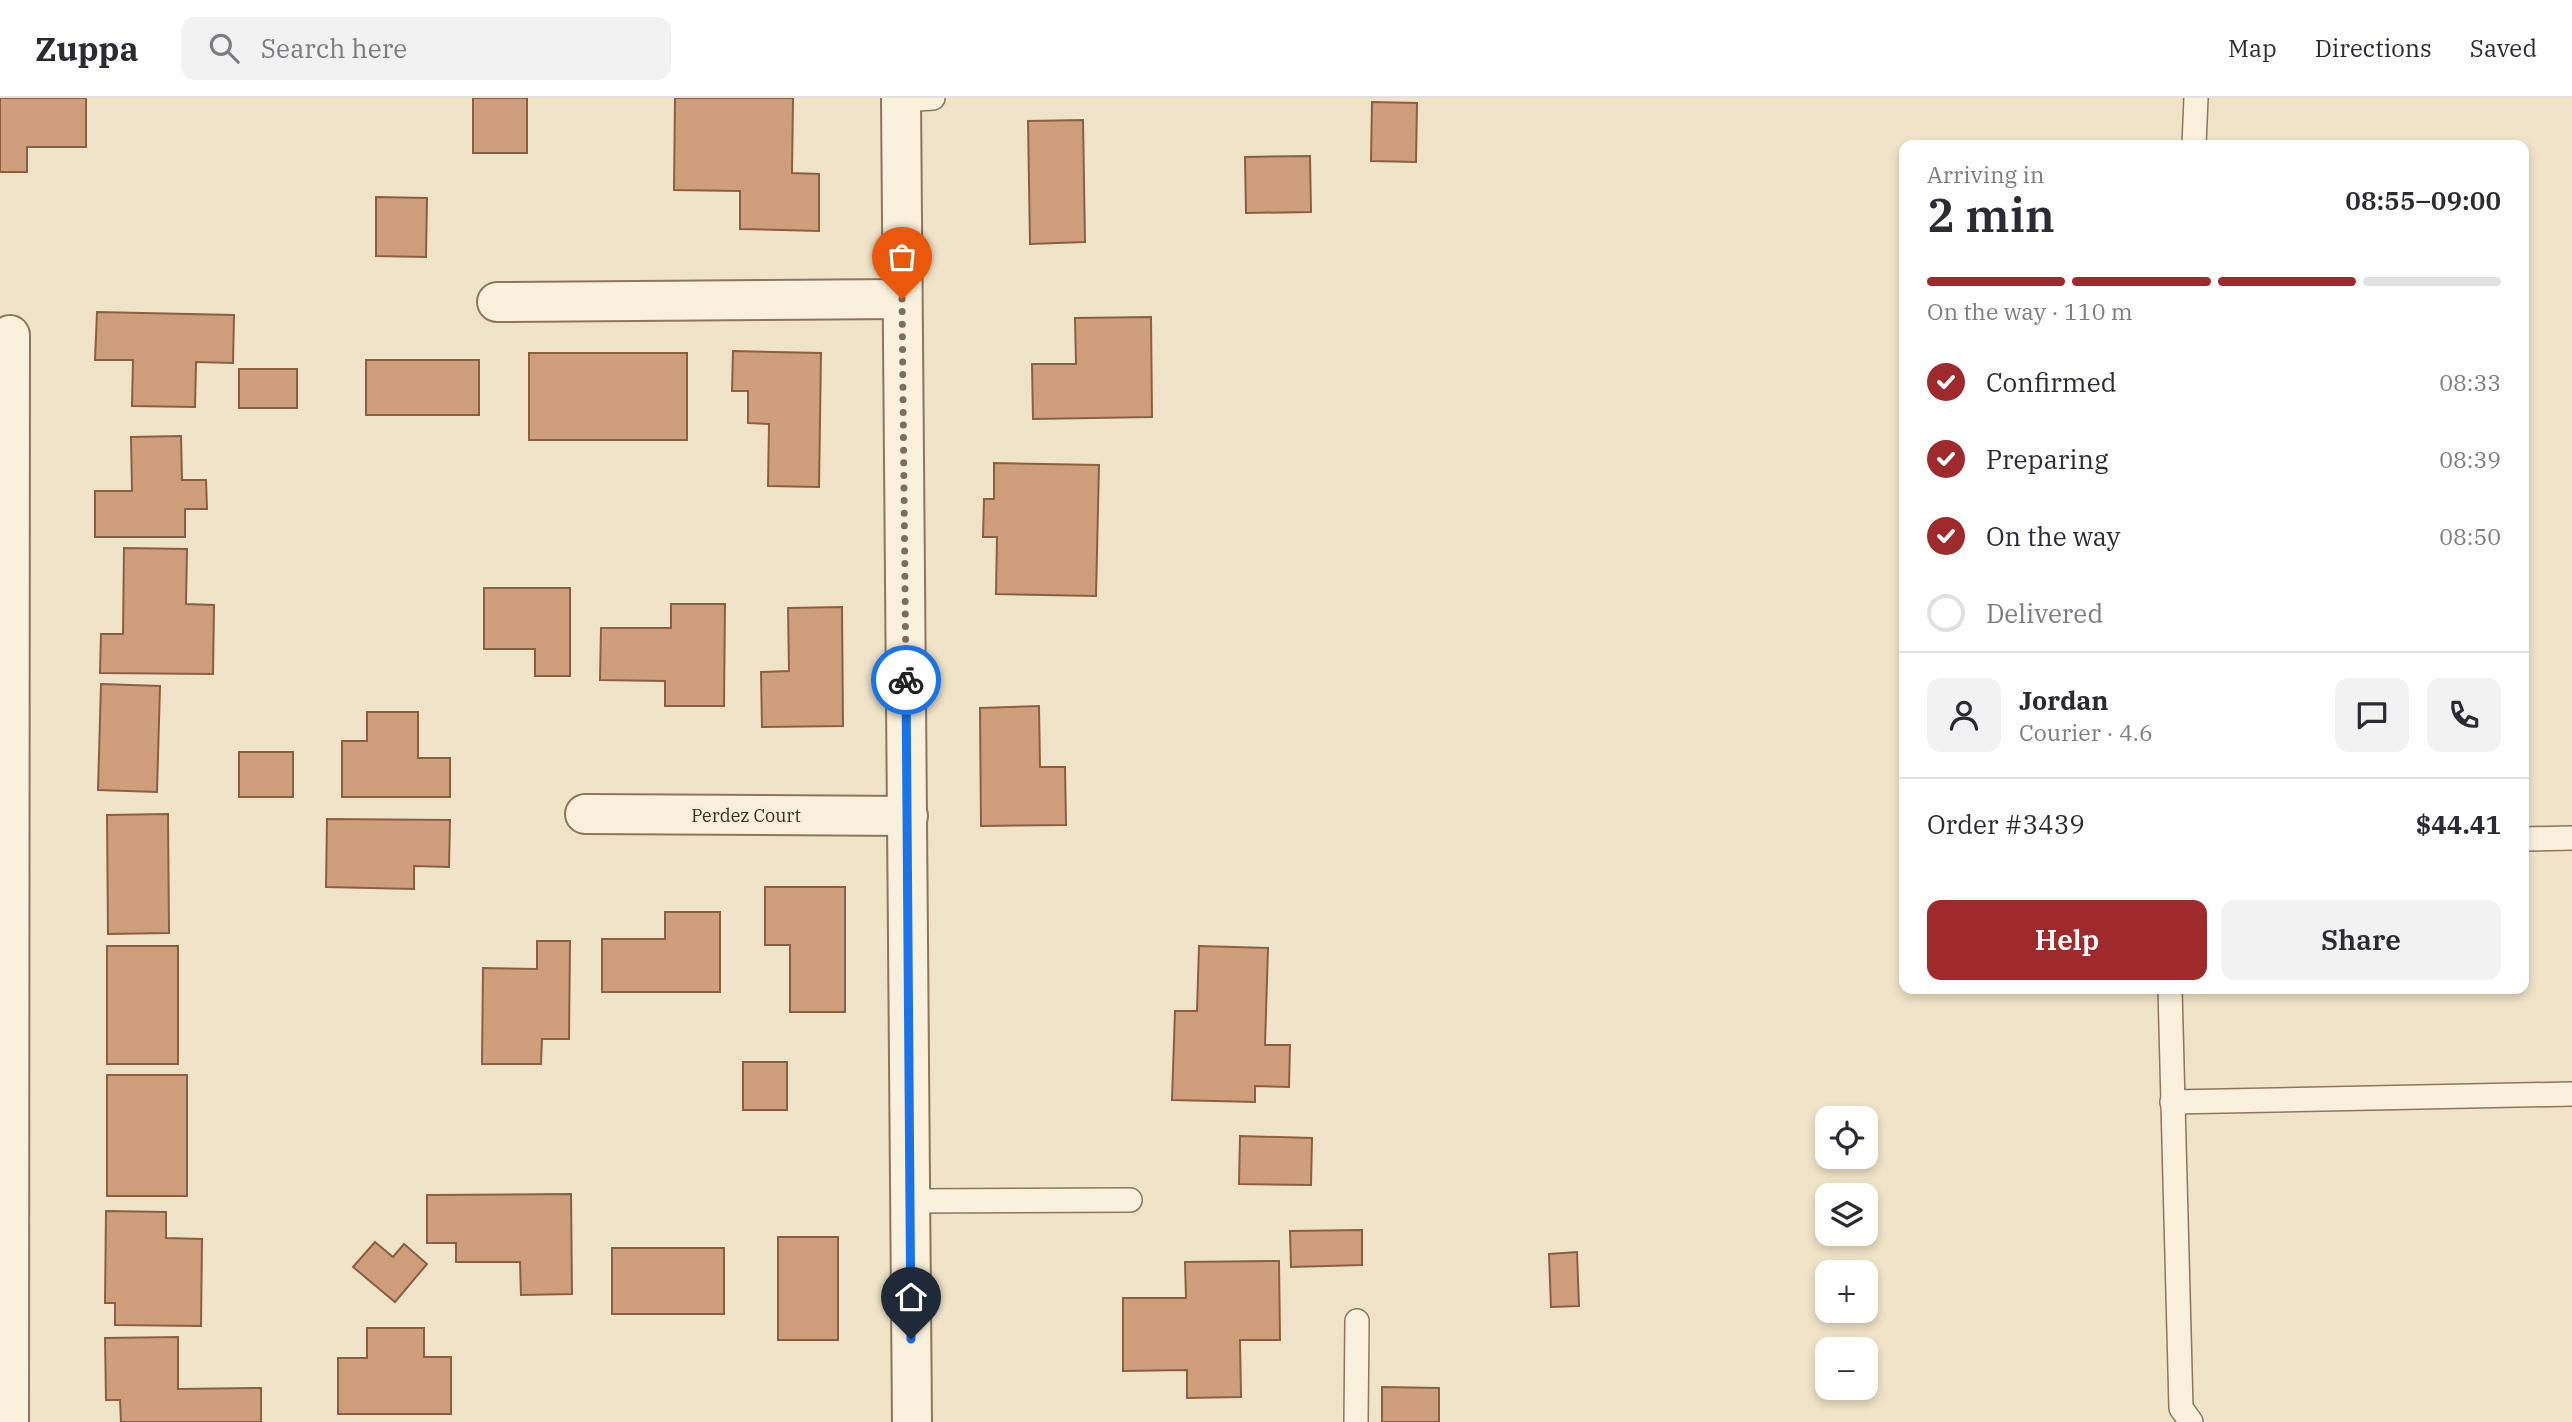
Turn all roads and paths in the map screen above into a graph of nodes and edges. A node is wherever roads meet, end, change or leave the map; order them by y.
1 (2196, 98) edge
2 (912, 99) edge
3 (2194, 140) edge
4 (902, 299) junction
5 (497, 302) dead end
6 (10, 335) dead end
7 (584, 814) dead end
8 (908, 816) junction
9 (2572, 838) edge
10 (2529, 839) edge
11 (2170, 994) edge
12 (2572, 1094) edge
13 (2172, 1102) junction
14 (1130, 1200) dead end
15 (910, 1201) junction
16 (1357, 1321) dead end
17 (2178, 1341) junction
18 (9, 1422) edge
19 (912, 1422) edge
20 (1356, 1422) edge
21 (2178, 1422) edge
22 (2191, 1422) edge

1 - 3 lane
2 - 4 street
4 - 5 street
4 - 8 street
6 - 18 street
7 - 8 street, Perdez Court
8 - 15 street
9 - 10 lane
11 - 13 lane
12 - 13 lane
13 - 17 lane
14 - 15 lane
15 - 19 street
16 - 20 lane
17 - 21 lane
17 - 22 lane

